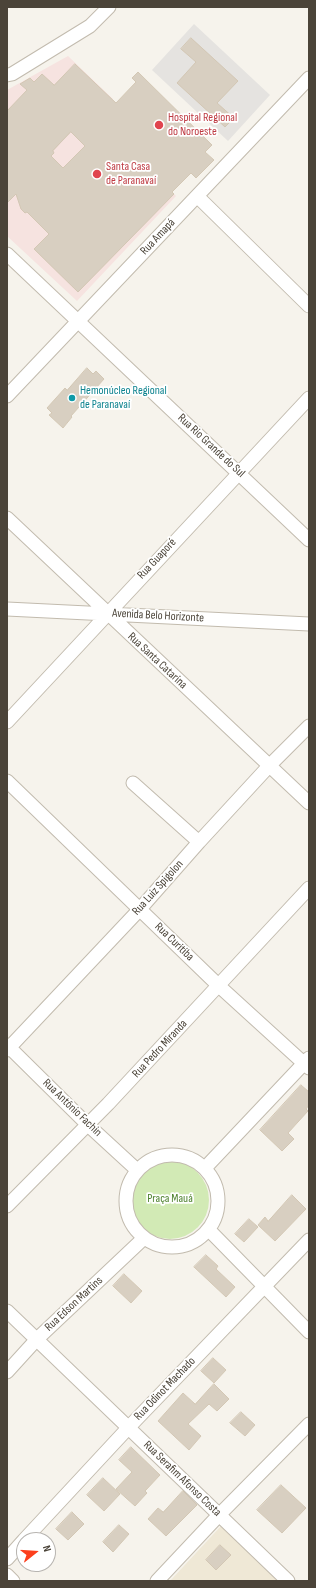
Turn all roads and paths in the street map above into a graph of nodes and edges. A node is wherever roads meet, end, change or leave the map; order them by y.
1 (109, 7) edge
2 (7, 75) edge
3 (309, 78) edge
4 (197, 196) junction
5 (7, 254) edge
6 (309, 306) edge
7 (78, 322) junction
8 (7, 396) edge
9 (309, 398) edge
10 (238, 472) junction
11 (7, 518) edge
12 (309, 540) edge
13 (7, 609) edge
14 (107, 614) junction
15 (309, 624) edge
16 (7, 722) edge
17 (309, 726) edge
18 (269, 766) junction
19 (7, 781) edge
20 (133, 783) dead end
21 (309, 804) edge
22 (199, 842) junction
23 (309, 888) edge
24 (140, 909) junction
25 (219, 986) junction
26 (8, 1047) edge
27 (307, 1063) edge
28 (88, 1124) junction
29 (205, 1168) junction
30 (137, 1170) junction
31 (7, 1206) edge
32 (208, 1230) junction
33 (144, 1238) junction
34 (309, 1240) edge
35 (264, 1288) junction
36 (7, 1310) edge
37 (309, 1332) edge
38 (37, 1339) junction
39 (7, 1372) edge
40 (309, 1424) edge
41 (129, 1427) junction
42 (219, 1515) junction
43 (31, 1532) edge
44 (16, 1549) edge
45 (7, 1559) edge
46 (7, 1575) edge
47 (13, 1581) edge
48 (157, 1581) edge
49 (288, 1581) edge

1 - 2 street
3 - 4 street, Rua Amapá
4 - 6 street
4 - 7 street, Rua Amapá
5 - 7 street, Rua Rio Grande do Sul
7 - 8 street, Rua Amapá
7 - 10 street, Rua Rio Grande do Sul
9 - 10 street, Rua Guaporé
10 - 12 street, Rua Rio Grande do Sul
10 - 14 street, Rua Guaporé
11 - 14 street, Rua Santa Catarina
13 - 14 street, Avenida Belo Horizonte
14 - 15 street, Avenida Belo Horizonte
14 - 16 street, Rua Guaporé
14 - 18 street, Rua Santa Catarina
17 - 18 street, Rua Luiz Spigolon
18 - 21 street, Rua Santa Catarina
18 - 22 street, Rua Luiz Spigolon
19 - 24 street, Rua Curitiba
20 - 22 street
22 - 24 street, Rua Luiz Spigolon
23 - 25 street, Rua Pedro Miranda
24 - 25 street, Rua Curitiba
24 - 26 street, Rua Luiz Spigolon
25 - 27 street, Rua Curitiba
25 - 28 street, Rua Pedro Miranda
26 - 28 street, Rua Antônio Fachin
27 - 29 street
28 - 30 street, Rua Antônio Fachin
28 - 31 street, Rua Pedro Miranda
29 - 30 street
29 - 32 street
30 - 33 street
32 - 33 street
32 - 35 street
33 - 38 street, Rua Edson Martins
34 - 35 street, Rua Odinot Machado
35 - 37 street
35 - 41 street, Rua Odinot Machado
36 - 38 street, Rua Serafim Afonso Costa
38 - 39 street, Rua Edson Martins
38 - 41 street, Rua Serafim Afonso Costa
40 - 42 street
41 - 42 street, Rua Serafim Afonso Costa
41 - 43 street, Rua Odinot Machado
42 - 48 street
42 - 49 street, Rua Serafim Afonso Costa
44 - 45 street, Rua Odinot Machado
46 - 47 street

